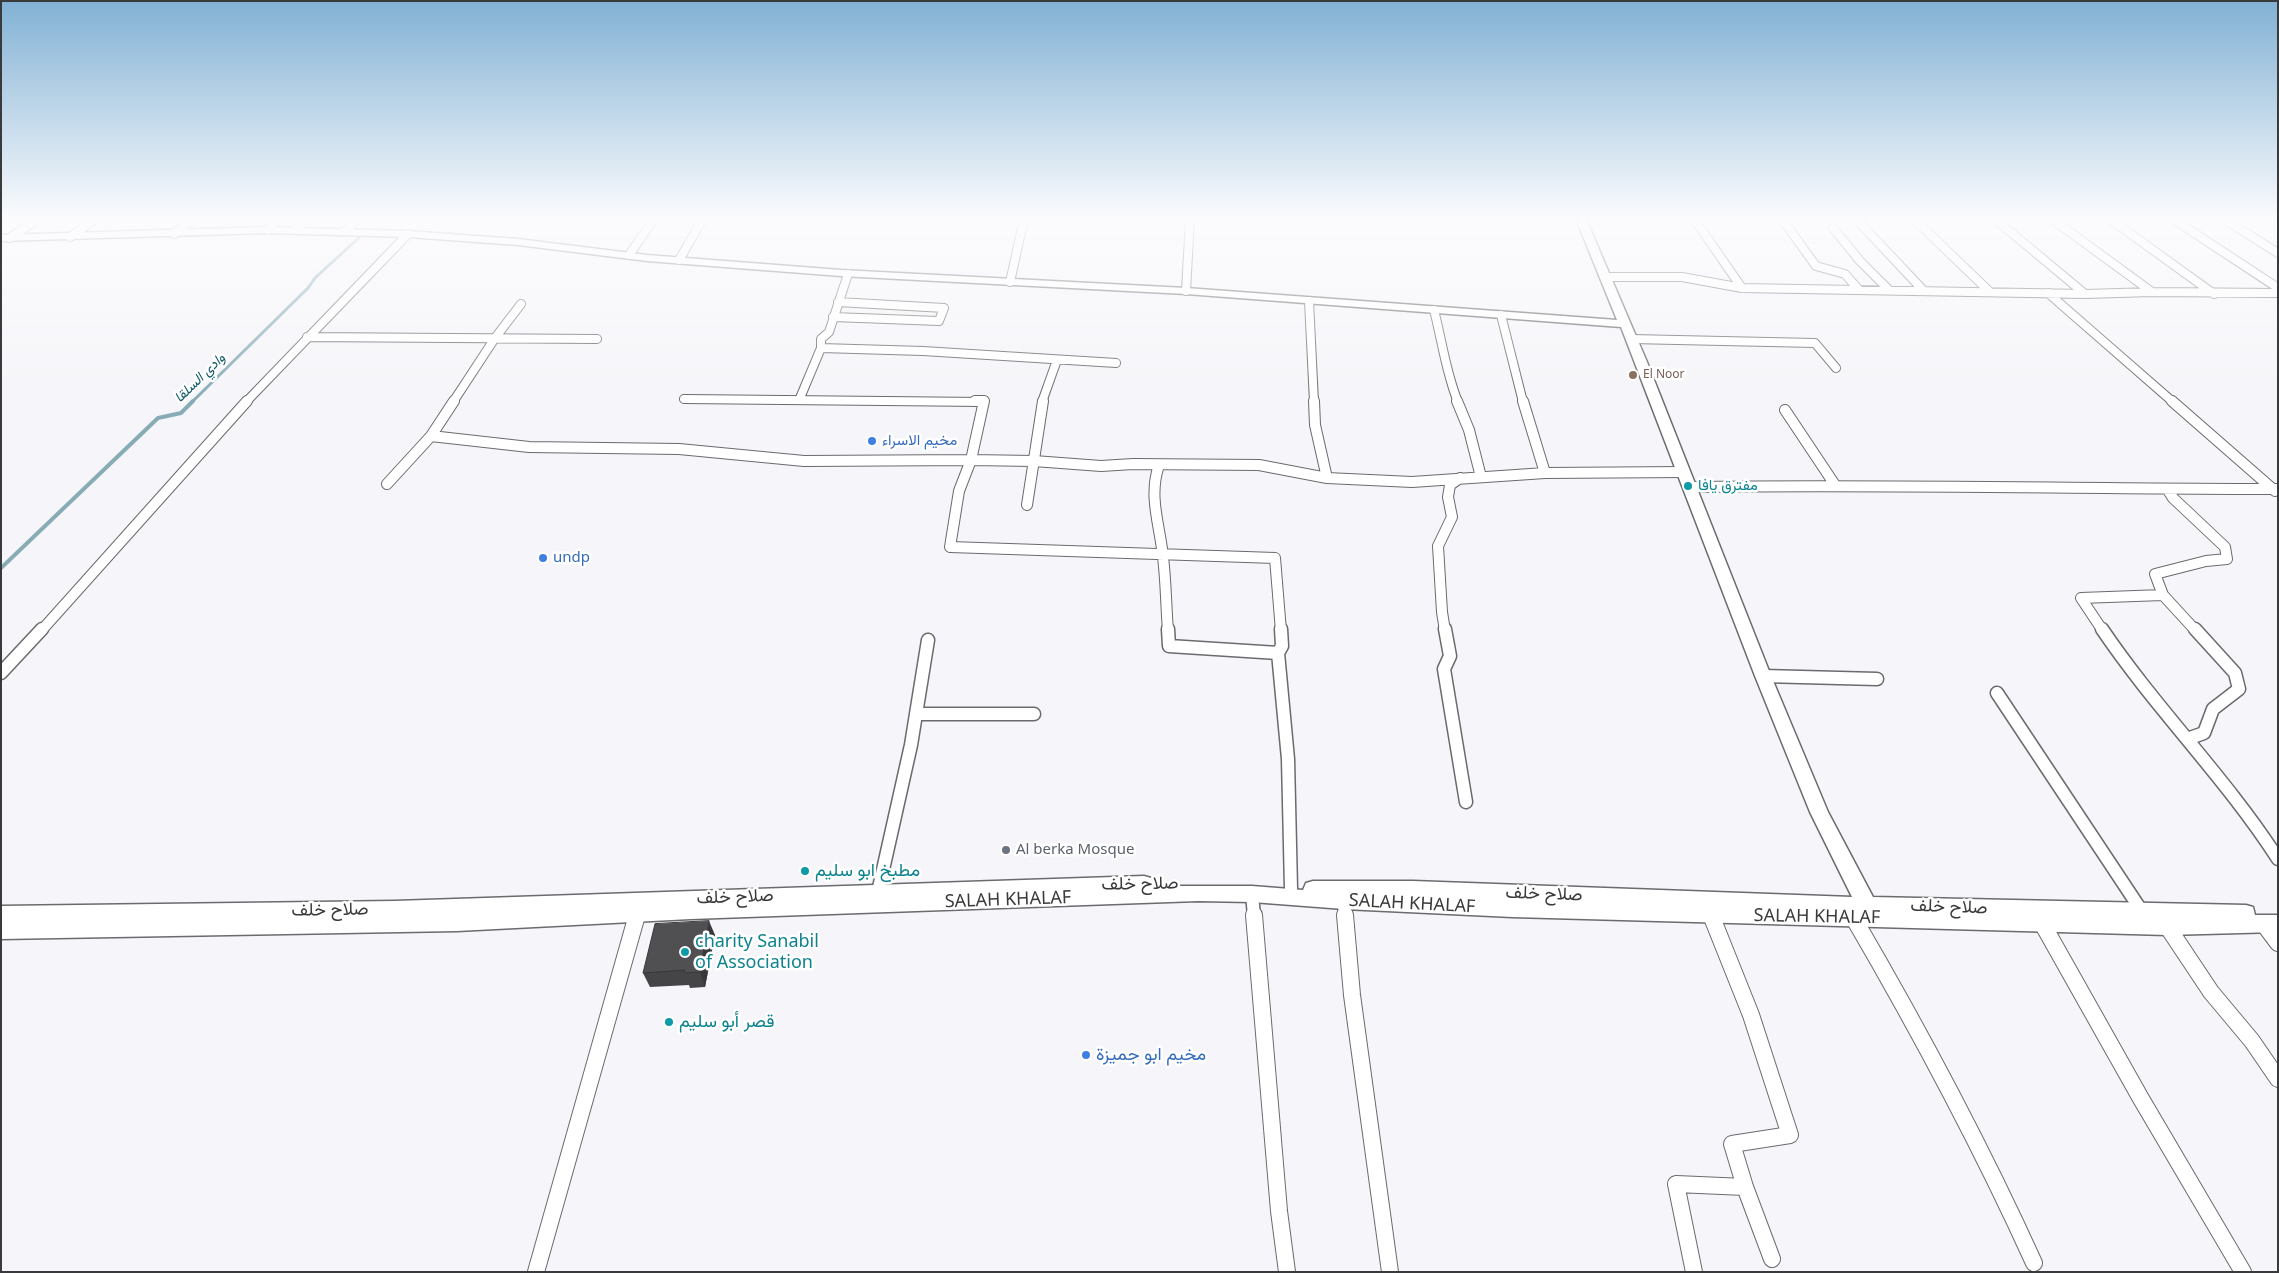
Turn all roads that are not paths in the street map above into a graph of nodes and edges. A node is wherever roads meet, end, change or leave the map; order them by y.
1 (364, 278) edge
2 (846, 278) edge
3 (937, 278) edge
4 (1011, 278) edge
5 (1187, 278) edge
6 (1605, 278) edge
7 (1690, 278) edge
8 (1735, 278) edge
9 (1849, 278) edge
10 (1877, 278) edge
11 (1912, 278) edge
12 (1976, 278) edge
13 (2067, 278) edge
14 (2133, 278) edge
15 (2192, 278) edge
16 (2263, 278) edge
17 (1010, 282) junction
18 (1742, 288) junction
19 (2278, 288) edge
20 (1859, 290) junction
21 (1889, 290) junction
22 (1923, 290) junction
23 (1186, 291) junction
24 (1990, 292) junction
25 (2152, 292) junction
26 (2048, 293) junction
27 (2086, 294) junction
28 (2214, 294) junction
29 (2278, 294) edge
30 (1309, 301) junction
31 (838, 302) junction
32 (521, 304) dead end
33 (1434, 310) junction
34 (1501, 315) junction
35 (833, 317) junction
36 (1624, 324) junction
37 (307, 337) junction
38 (495, 338) junction
39 (597, 339) dead end
40 (1631, 339) junction
41 (821, 348) junction
42 (1057, 360) junction
43 (1116, 363) dead end
44 (1836, 368) dead end
45 (800, 398) junction
46 (684, 399) dead end
47 (1785, 410) dead end
48 (431, 436) junction
49 (971, 460) junction
50 (1034, 461) junction
51 (1159, 465) junction
52 (1684, 472) junction
53 (1544, 473) junction
54 (1481, 477) junction
55 (1327, 478) junction
56 (1460, 478) junction
57 (387, 484) dead end
58 (1835, 485) junction
59 (1691, 487) junction
60 (2168, 490) junction
61 (2276, 490) edge
62 (1027, 506) dead end
63 (1162, 556) junction
64 (2163, 595) junction
65 (928, 640) dead end
66 (1278, 653) junction
67 (1, 673) edge
68 (1763, 676) junction
69 (1877, 678) dead end
70 (1997, 693) dead end
71 (916, 714) junction
72 (1034, 714) dead end
73 (2187, 739) junction
74 (1466, 802) dead end
75 (2278, 859) edge
76 (1291, 889) junction
77 (878, 892) junction
78 (1252, 894) junction
79 (1344, 901) junction
80 (2143, 912) junction
81 (1863, 913) junction
82 (1, 914) edge
83 (1711, 915) junction
84 (637, 916) junction
85 (2273, 920) edge
86 (2042, 923) junction
87 (2167, 926) junction
88 (1, 930) edge
89 (2278, 943) edge
90 (2278, 1079) edge
91 (1744, 1187) junction
92 (1772, 1259) dead end
93 (2034, 1263) dead end
94 (536, 1272) edge
95 (1287, 1272) edge
96 (1390, 1272) edge
97 (1694, 1272) edge
98 (2243, 1272) edge

1 - 37 street
2 - 31 street
3 - 17 street
4 - 17 street
5 - 23 street
6 - 36 street
7 - 18 street
8 - 18 street
9 - 20 street
10 - 21 street
11 - 22 street
12 - 24 street
13 - 27 street
14 - 25 street
15 - 28 street
16 - 19 street
17 - 23 street
18 - 20 street
20 - 21 street
21 - 22 street
22 - 24 street
23 - 30 street
24 - 26 street
25 - 27 street
25 - 28 street
26 - 27 street
26 - 61 street
28 - 29 street
30 - 33 street
30 - 55 street
31 - 35 street
31 - 35 street
32 - 38 street
33 - 34 street
33 - 54 street
34 - 36 street
34 - 53 street
35 - 41 street
36 - 40 street
37 - 38 street
37 - 67 street
38 - 39 street
38 - 48 street
40 - 44 street
40 - 52 street
41 - 42 street
41 - 45 street
42 - 43 street
42 - 50 street
45 - 46 street
45 - 49 street
47 - 58 street
48 - 49 street
48 - 57 street
49 - 50 street
49 - 63 street
50 - 51 street
50 - 62 street
51 - 55 street
51 - 63 street
52 - 53 street
52 - 59 street
53 - 54 street
54 - 56 street
55 - 56 street
56 - 74 street
58 - 59 street
58 - 60 street
59 - 68 street
60 - 61 street
60 - 64 street
63 - 66 street
63 - 66 street
64 - 73 street
64 - 73 street
65 - 71 street
66 - 76 street
68 - 69 street
68 - 81 street
70 - 80 street
71 - 72 street
71 - 77 street
73 - 75 street
76 - 77 street, صلاح خلف
76 - 81 street, صلاح خلف
77 - 82 street, صلاح خلف
78 - 79 main road, SALAH KHALAF
78 - 84 main road, SALAH KHALAF
78 - 95 street
79 - 83 main road, SALAH KHALAF
79 - 96 street
80 - 81 street, صلاح خلف
80 - 85 street, صلاح خلف
81 - 83 main road, SALAH KHALAF
81 - 86 main road, SALAH KHALAF
81 - 93 street
83 - 91 street
84 - 88 street, صلاح خلف
84 - 94 street
85 - 87 main road, SALAH KHALAF
85 - 89 street
86 - 87 main road, SALAH KHALAF
86 - 98 street
87 - 90 street
91 - 92 street
91 - 97 street

